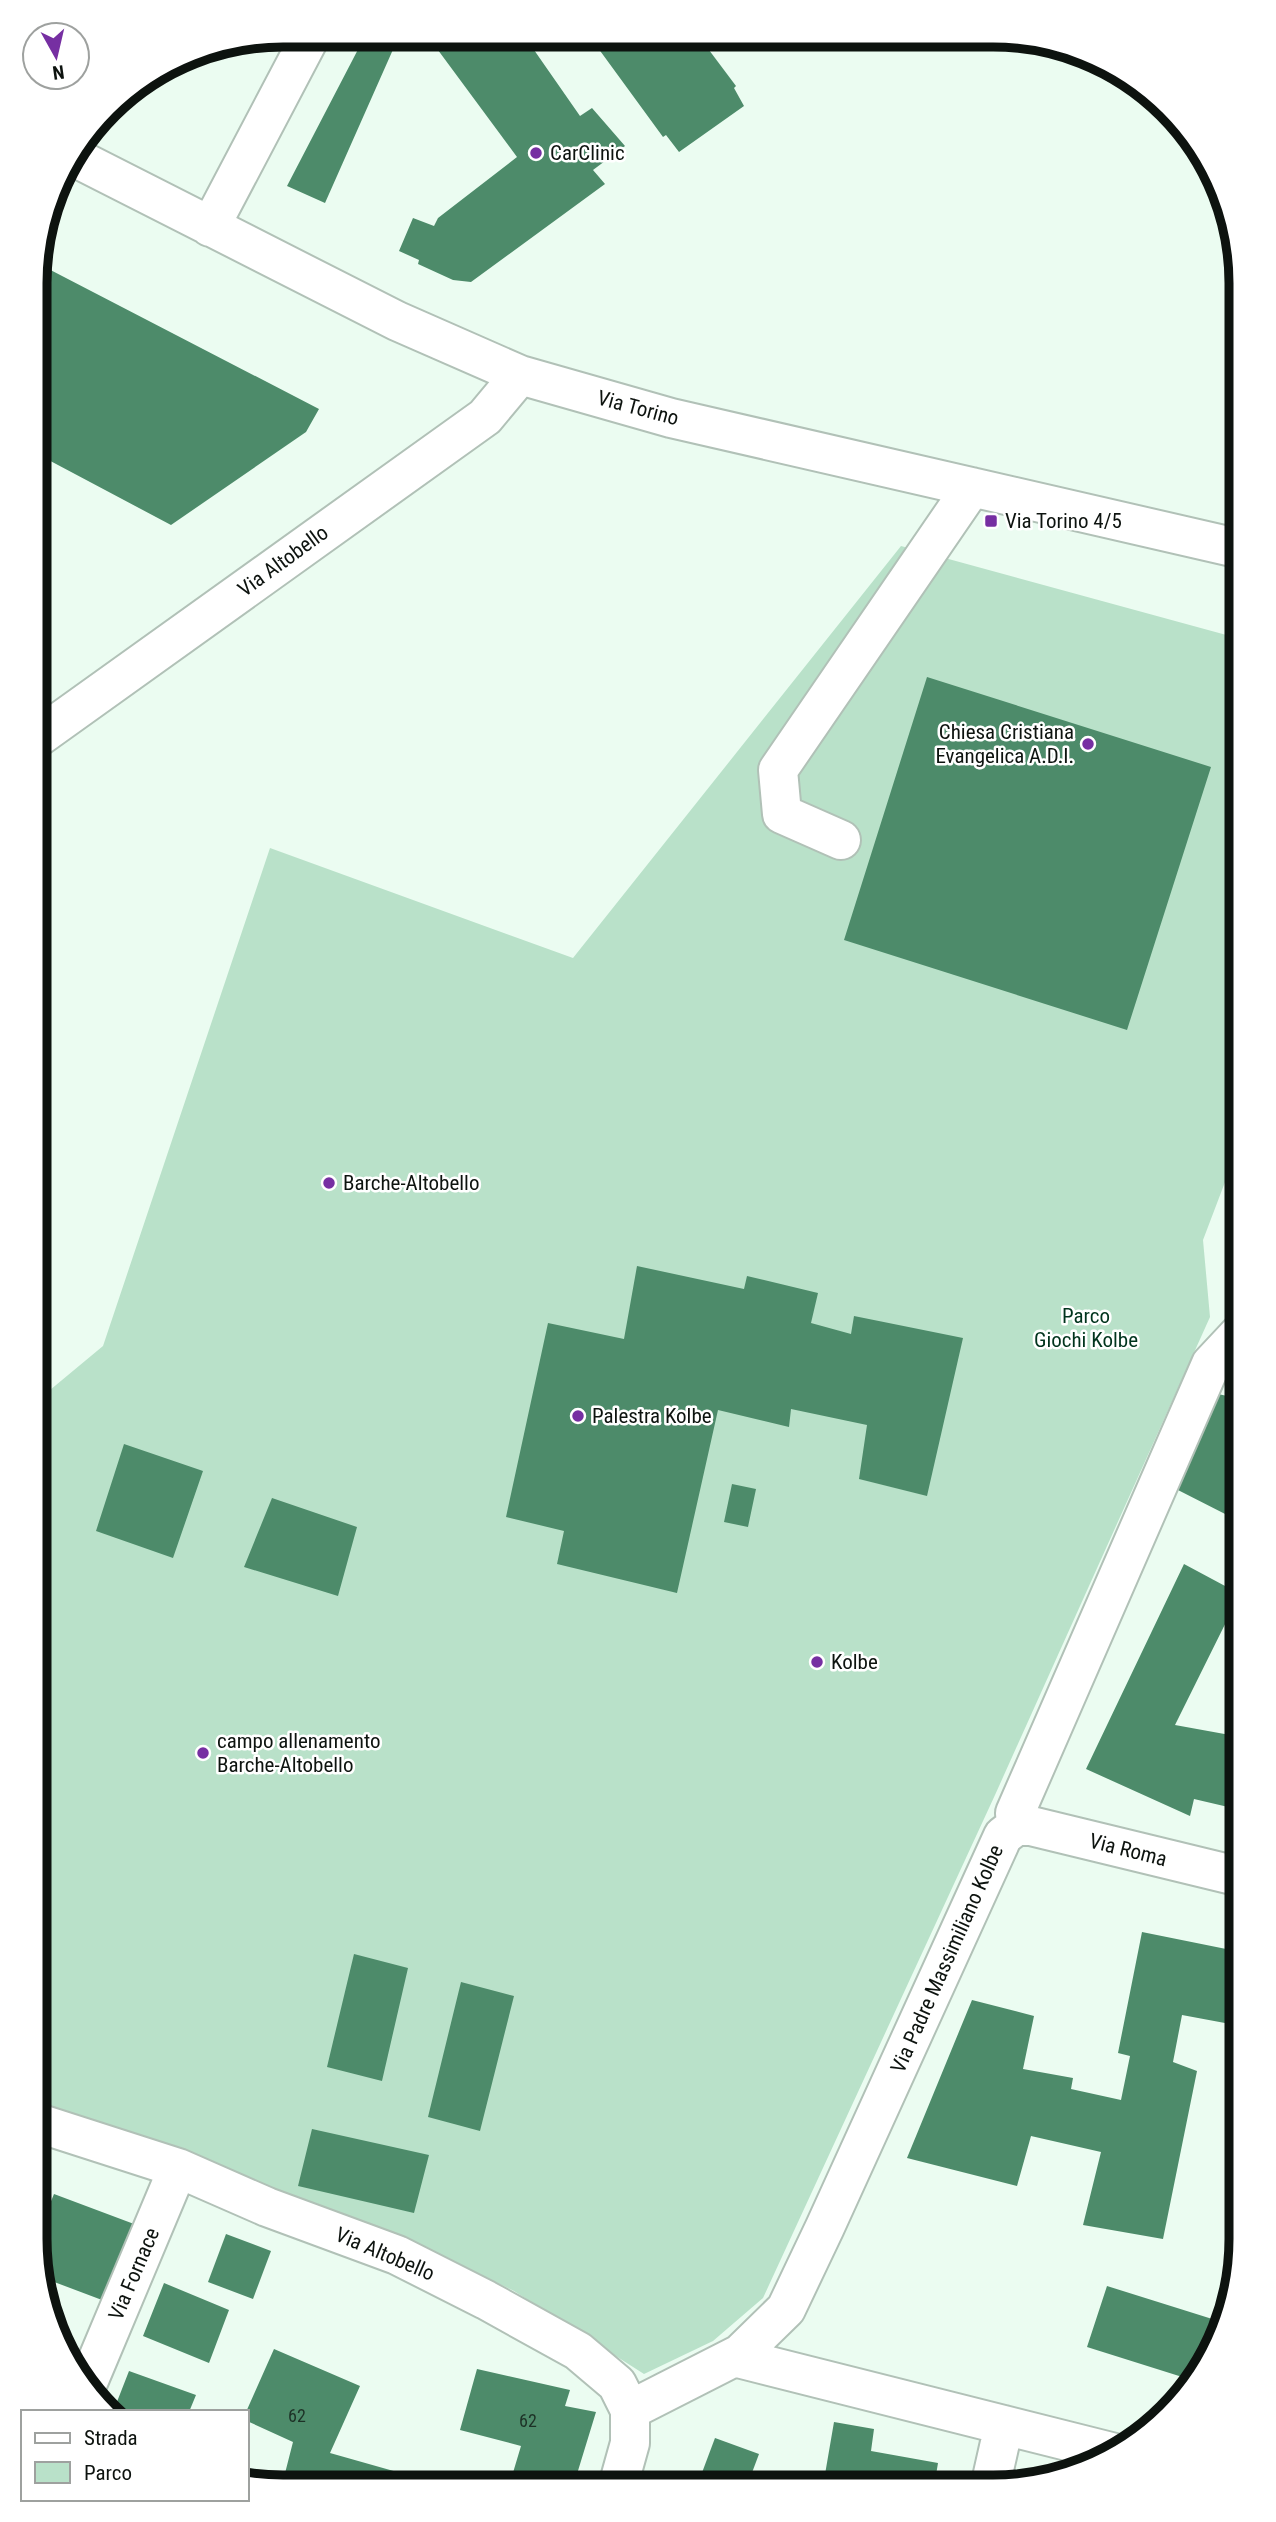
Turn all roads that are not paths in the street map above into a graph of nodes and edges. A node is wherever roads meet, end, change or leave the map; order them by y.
1 (305, 47) edge
2 (82, 161) edge
3 (210, 227) junction
4 (520, 375) junction
5 (972, 487) junction
6 (1229, 546) edge
7 (47, 731) edge
8 (841, 840) dead end
9 (1228, 1345) edge
10 (1016, 1826) junction
11 (1228, 1874) edge
12 (47, 2126) edge
13 (178, 2168) junction
14 (734, 2357) junction
15 (91, 2375) edge
16 (630, 2410) junction
17 (1004, 2425) junction
18 (1099, 2449) edge
19 (621, 2475) edge
20 (993, 2475) edge

1 - 3 street
2 - 3 street, Via Torino
3 - 4 street, Via Torino
4 - 5 street, Via Torino
4 - 7 street, Via Altobello
5 - 6 street, Via Torino
5 - 8 street
9 - 10 street, Via Padre Massimiliano Kolbe
10 - 11 street, Via Roma
10 - 14 street, Via Padre Massimiliano Kolbe
12 - 13 street, Via Altobello
13 - 15 street, Via Fornace
13 - 16 street, Via Altobello
14 - 16 street, Via Padre Massimiliano Kolbe
14 - 17 street
16 - 19 street
17 - 18 street
17 - 20 street

